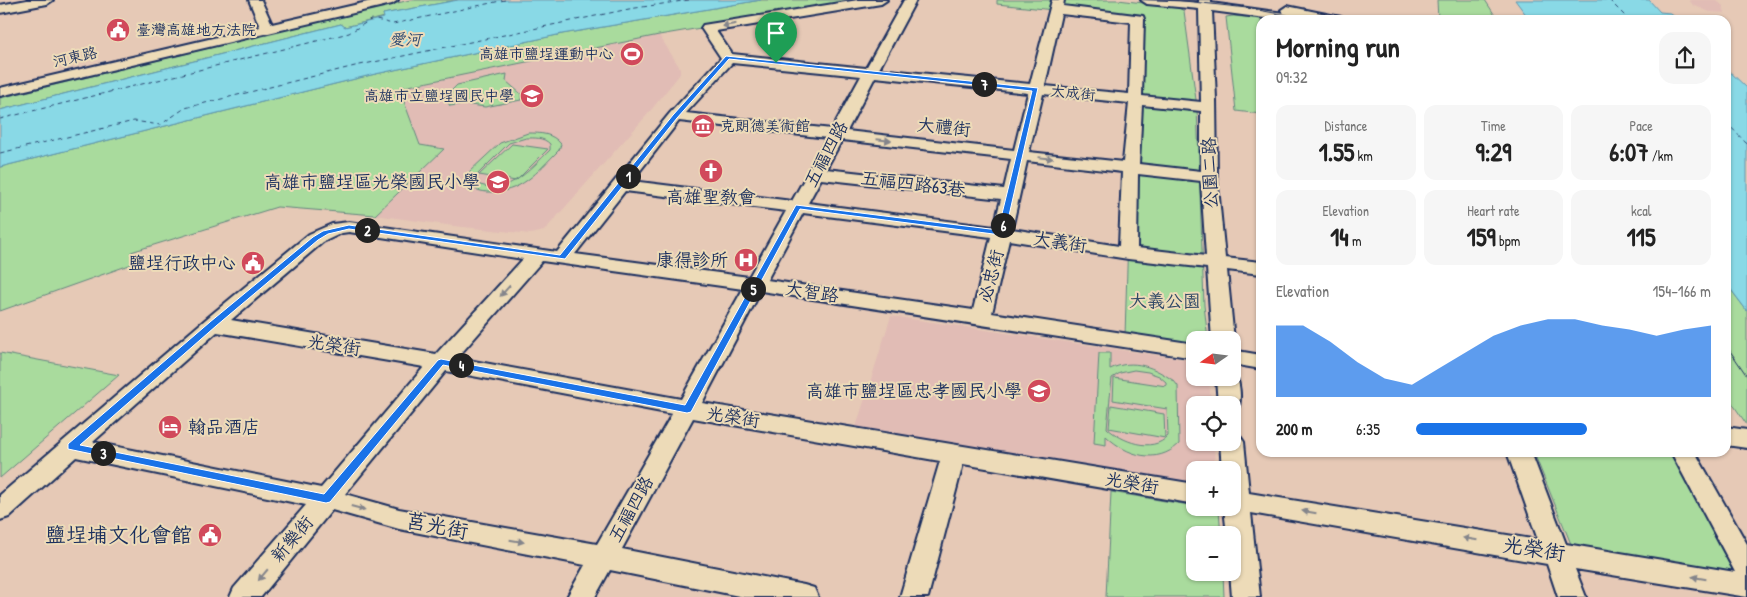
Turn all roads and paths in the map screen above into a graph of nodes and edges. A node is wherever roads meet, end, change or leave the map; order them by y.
1 (47, 0) edge
2 (255, 0) edge
3 (387, 0) edge
4 (881, 0) edge
5 (910, 0) edge
6 (1147, 0) edge
7 (1202, 2) edge
8 (1060, 5) edge
9 (0, 9) edge
10 (1273, 15) edge
11 (1310, 15) edge
12 (268, 28) junction
13 (728, 58) junction
14 (870, 73) junction
15 (1036, 89) junction
16 (0, 92) edge
17 (1209, 107) junction
18 (675, 116) junction
19 (836, 135) junction
20 (1020, 156) junction
21 (817, 172) junction
22 (1209, 177) junction
23 (622, 185) junction
24 (1010, 195) junction
25 (798, 206) junction
26 (1001, 233) junction
27 (1128, 253) junction
28 (537, 255) junction
29 (562, 258) junction
30 (1216, 263) junction
31 (1256, 267) edge
32 (755, 284) junction
33 (981, 318) junction
34 (213, 324) junction
35 (1222, 331) edge
36 (1186, 350) edge
37 (1241, 359) edge
38 (1256, 361) edge
39 (441, 362) junction
40 (687, 409) junction
41 (1731, 437) edge
42 (1747, 440) edge
43 (71, 446) junction
44 (954, 454) junction
45 (1521, 457) edge
46 (1686, 457) edge
47 (1186, 493) edge
48 (326, 499) junction
49 (1241, 502) edge
50 (0, 510) edge
51 (1237, 516) edge
52 (1556, 553) junction
53 (604, 557) junction
54 (1747, 569) edge
55 (1747, 586) edge
56 (244, 597) edge
57 (581, 597) edge
58 (804, 597) edge
59 (914, 597) edge
60 (1246, 597) edge
61 (1572, 597) edge

1 - 9 street
2 - 12 street
3 - 12 street, 河東路
4 -> 13 street
5 - 14 street, 五福四路
6 - 7 street
7 - 10 street
7 - 11 street
7 - 17 street, 公園二路
8 - 15 street, 必忠街
8 - 27 street
12 - 16 street, 河東路
13 - 14 street, 大成街
13 - 18 street
14 - 15 street, 大成街
14 - 19 street, 五福四路
15 - 17 street, 大成街
15 - 20 street, 必忠街
17 - 22 street, 公園二路
18 - 19 street, 大禮街
18 - 23 street
19 -> 20 street, 大禮街
19 - 21 street, 五福四路
20 -> 22 street, 大禮街
20 - 24 street, 必忠街
21 - 24 street, 五福四路63巷
21 - 25 street, 五福四路
22 - 30 street, 公園二路
23 - 25 street, 大義街
23 - 29 street
24 - 26 street, 必忠街
25 - 26 street, 大義街
25 - 32 street, 五福四路
26 - 27 street, 大義街
26 - 33 street, 必忠街
27 - 30 street, 大義街
28 - 29 street, 大智路
28 - 34 street, 大智路
28 -> 39 street, 新樂街
29 - 32 street, 大智路
30 - 31 street, 大義街
30 - 35 street, 公園二路
32 - 33 street, 大智路
32 - 40 street, 五福四路
33 - 36 street, 大智路
34 - 39 street, 光榮街
34 - 43 street
37 - 38 street
39 - 40 street, 光榮街
39 - 48 street, 新樂街
40 - 44 street, 光榮街
40 - 53 street, 五福四路
41 - 42 street
43 - 48 street, 莒光街
43 - 50 street
44 - 47 street, 光榮街
44 - 59 street
45 - 52 street
46 - 54 street
48 -> 53 street, 莒光街
48 -> 56 street, 新樂街
52 -> 49 street, 光榮街
51 - 60 street
55 -> 52 street, 光榮街
52 - 61 street
53 - 57 street, 五福四路
53 - 58 street, 莒光街

